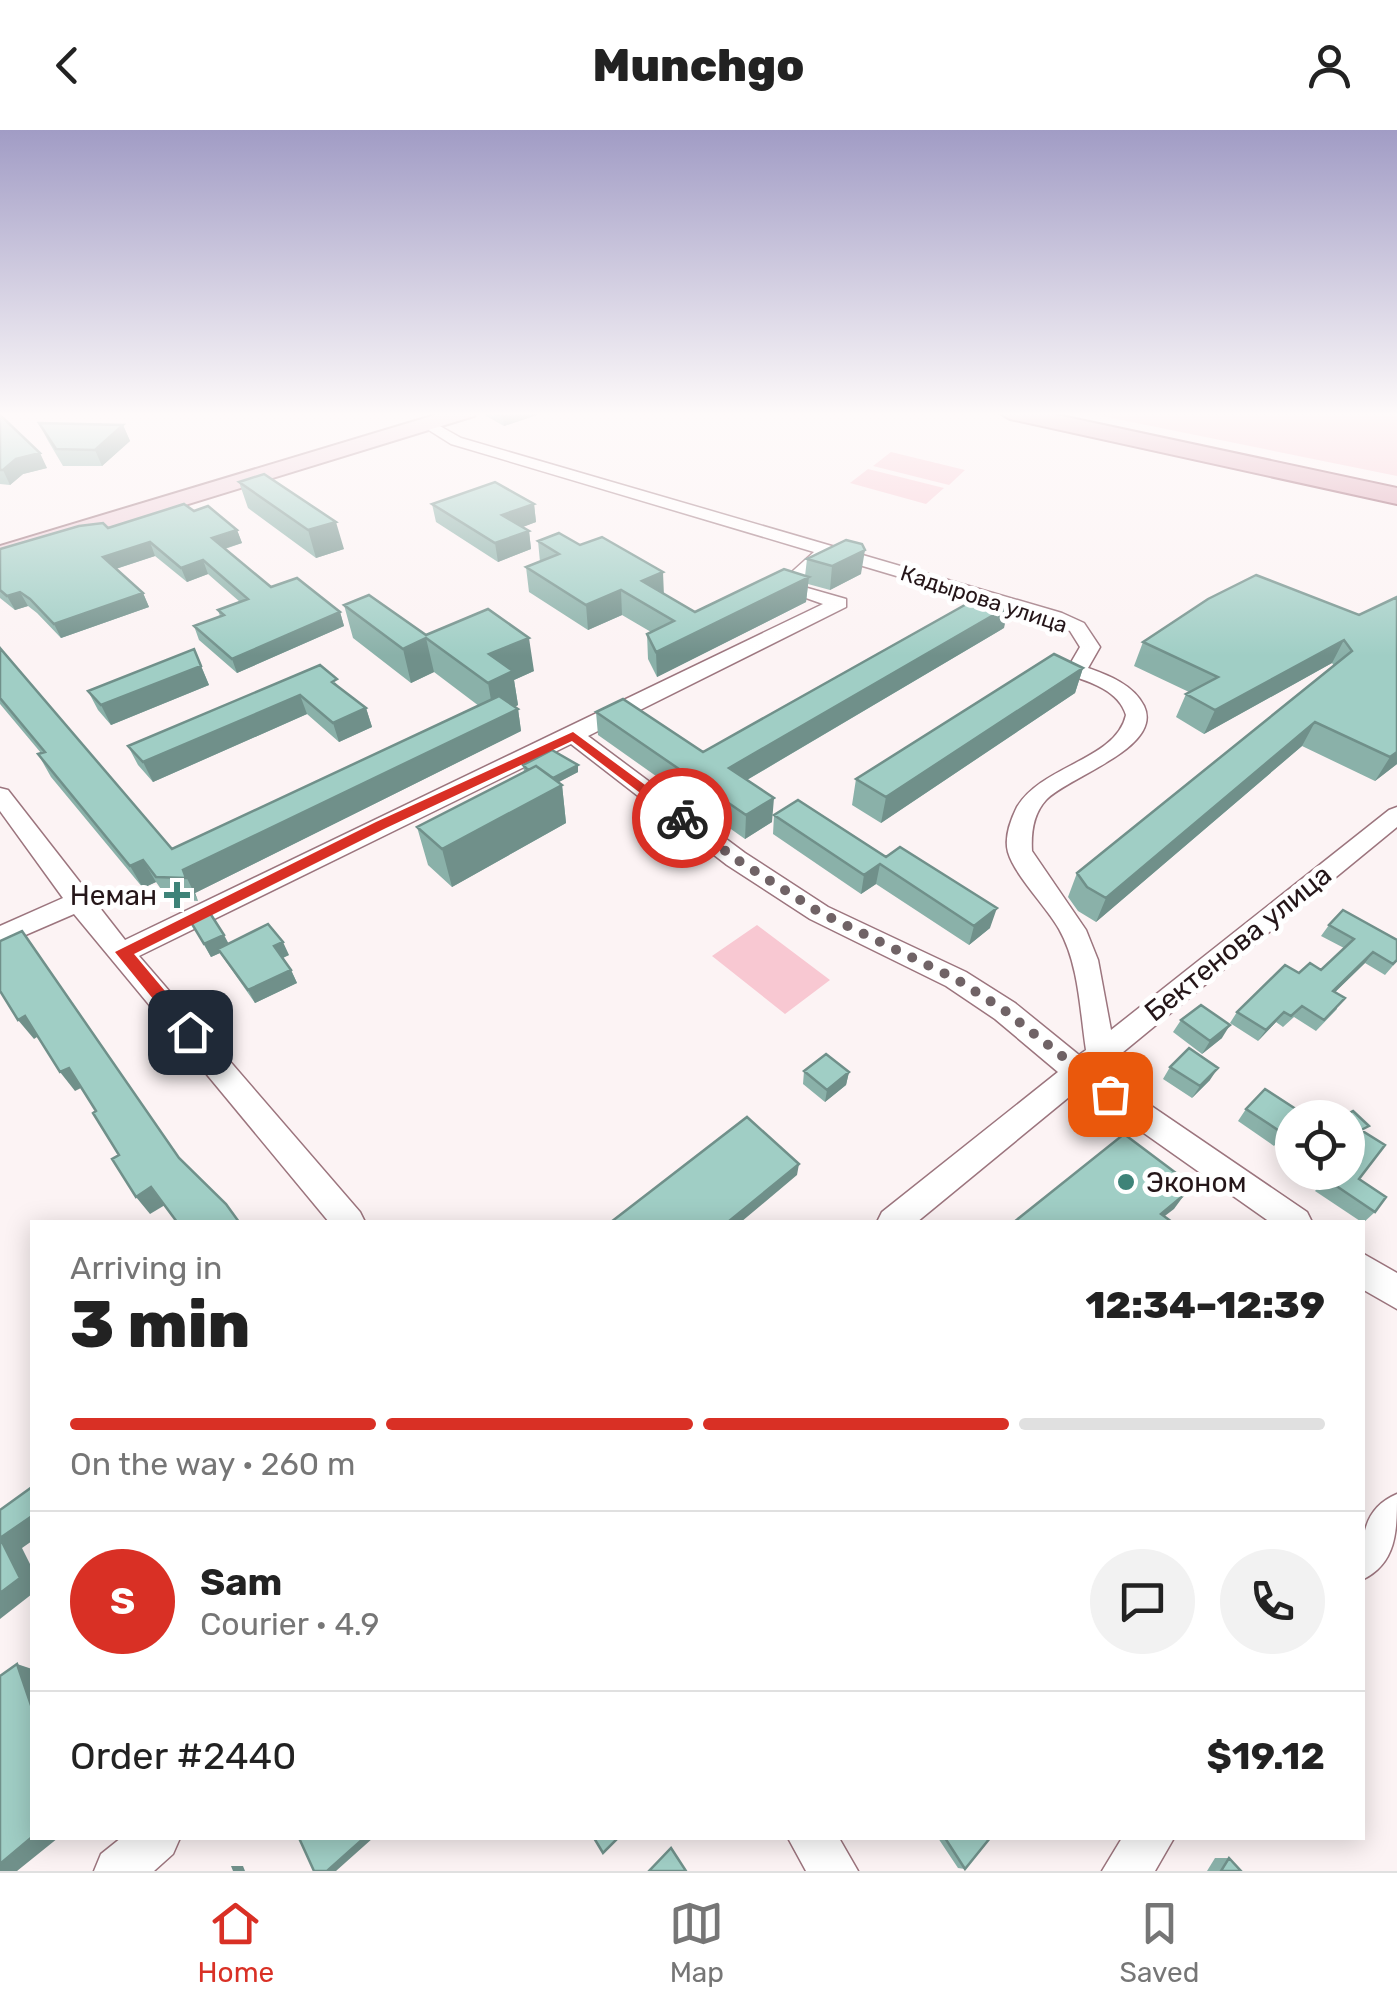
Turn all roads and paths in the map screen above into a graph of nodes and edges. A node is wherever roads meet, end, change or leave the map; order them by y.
1 (170, 493) edge
2 (198, 493) edge
3 (632, 493) edge
4 (0, 543) edge
5 (826, 550) junction
6 (0, 554) edge
7 (573, 736) junction
8 (0, 796) edge
9 (1395, 819) edge
10 (79, 901) junction
11 (0, 937) edge
12 (123, 952) junction
13 (1090, 1063) junction
14 (347, 1220) edge
15 (895, 1220) edge
16 (1293, 1220) edge
17 (1365, 1271) edge
18 (1397, 1293) edge
19 (1397, 1514) edge
20 (1365, 1556) edge
21 (155, 1840) edge
22 (812, 1840) edge
23 (1149, 1840) edge
24 (118, 1871) edge
25 (834, 1871) edge
26 (1126, 1871) edge

1 - 4 main road
2 - 6 main road
3 - 5 street, Кадырова улица
5 - 7 street
5 - 13 street, Кадырова улица
7 - 12 street
7 - 13 street
8 - 10 street
9 - 13 street, Бектенова улица
10 - 11 street
10 - 12 street
12 - 14 street
13 - 15 street, Бектенова улица
13 - 16 street
17 - 18 street
19 - 20 street
21 - 24 street
22 - 25 street
23 - 26 street

